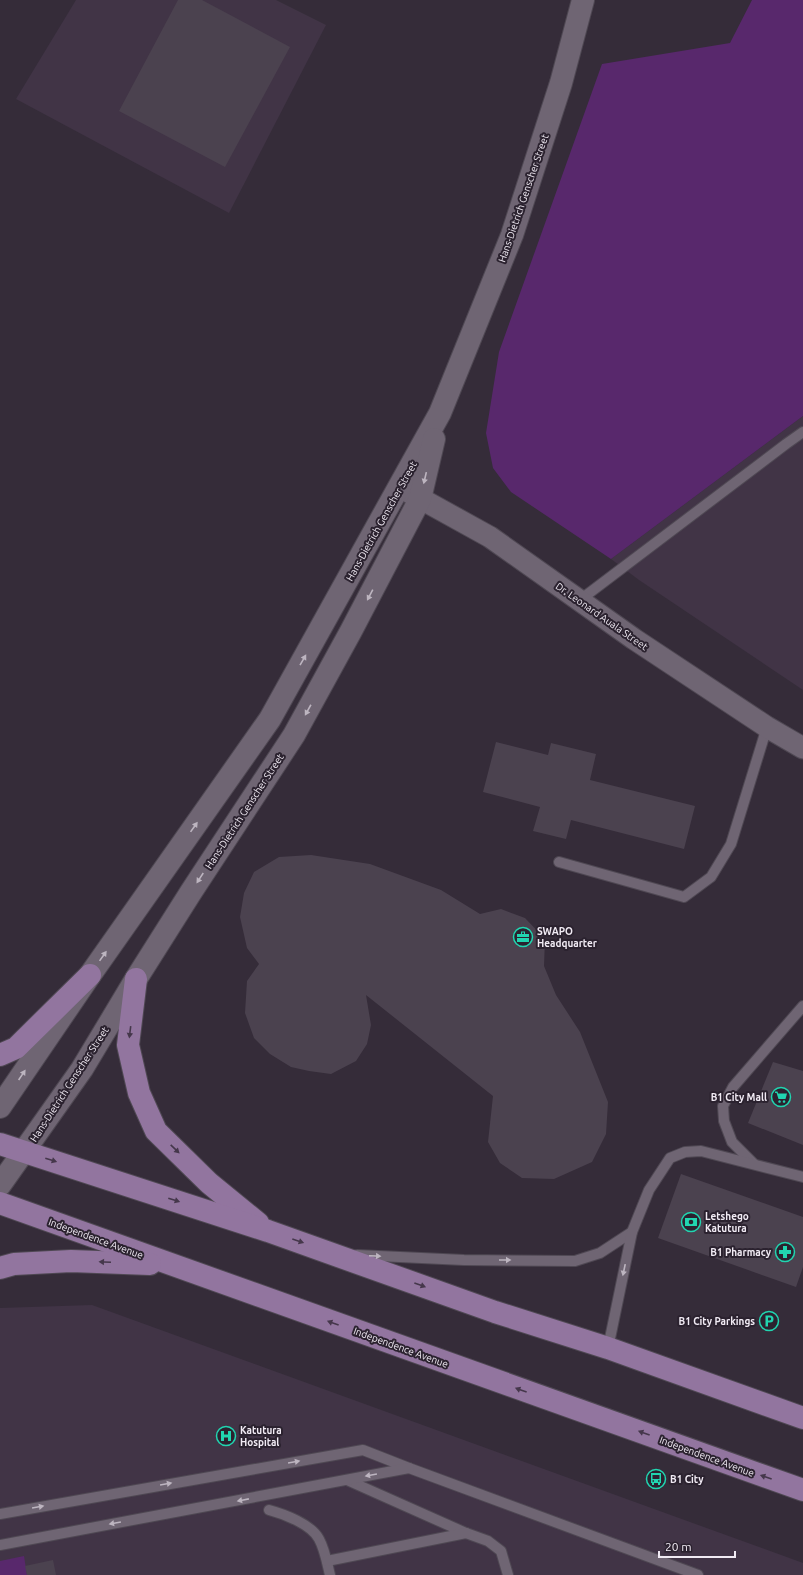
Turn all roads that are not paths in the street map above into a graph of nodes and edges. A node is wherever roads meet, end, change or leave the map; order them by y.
1 (583, 0) edge
2 (440, 413) junction
3 (803, 432) edge
4 (400, 487) junction
5 (420, 499) junction
6 (580, 600) junction
7 (767, 727) junction
8 (803, 748) edge
9 (559, 862) dead end
10 (90, 975) junction
11 (136, 979) junction
12 (803, 1006) edge
13 (0, 1055) edge
14 (0, 1107) edge
15 (0, 1144) edge
16 (25, 1151) junction
17 (754, 1164) junction
18 (803, 1177) edge
19 (0, 1185) edge
20 (0, 1203) edge
21 (268, 1231) junction
22 (632, 1232) junction
23 (336, 1254) junction
24 (172, 1266) junction
25 (0, 1268) edge
26 (608, 1348) junction
27 (803, 1418) edge
28 (409, 1468) junction
29 (347, 1480) junction
30 (803, 1490) edge
31 (269, 1510) dead end
32 (0, 1514) edge
33 (466, 1533) junction
34 (0, 1545) edge
35 (327, 1561) junction
36 (330, 1575) edge
37 (508, 1575) edge
38 (698, 1575) edge

1 - 2 street, Hans-Dietrich Genscher Street
2 - 4 street, Hans-Dietrich Genscher Street
2 -> 5 street, Hans-Dietrich Genscher Street
3 - 6 lane
4 - 5 street, Dr. Leonard Auala Street
10 -> 4 street, Hans-Dietrich Genscher Street
5 - 6 street, Dr. Leonard Auala Street
5 -> 11 street, Hans-Dietrich Genscher Street
6 - 7 street, Dr. Leonard Auala Street
7 - 8 street, Dr. Leonard Auala Street
7 - 9 lane
10 - 13 main road
14 -> 10 street, Hans-Dietrich Genscher Street
11 - 16 street, Hans-Dietrich Genscher Street
11 -> 21 main road
12 - 17 lane
15 - 16 main road
16 - 19 street, Hans-Dietrich Genscher Street
16 -> 21 main road
17 - 18 lane
17 - 22 lane
20 - 24 main road, Independence Avenue
21 -> 23 main road
23 -> 22 lane
22 -> 26 lane
23 -> 26 main road
24 -> 25 main road
30 -> 24 main road, Independence Avenue
26 - 27 main road
28 -> 29 lane
32 -> 28 lane
28 - 38 lane
29 - 33 lane
29 -> 34 lane
31 - 35 lane
33 - 35 lane
33 - 37 lane
35 - 36 lane

